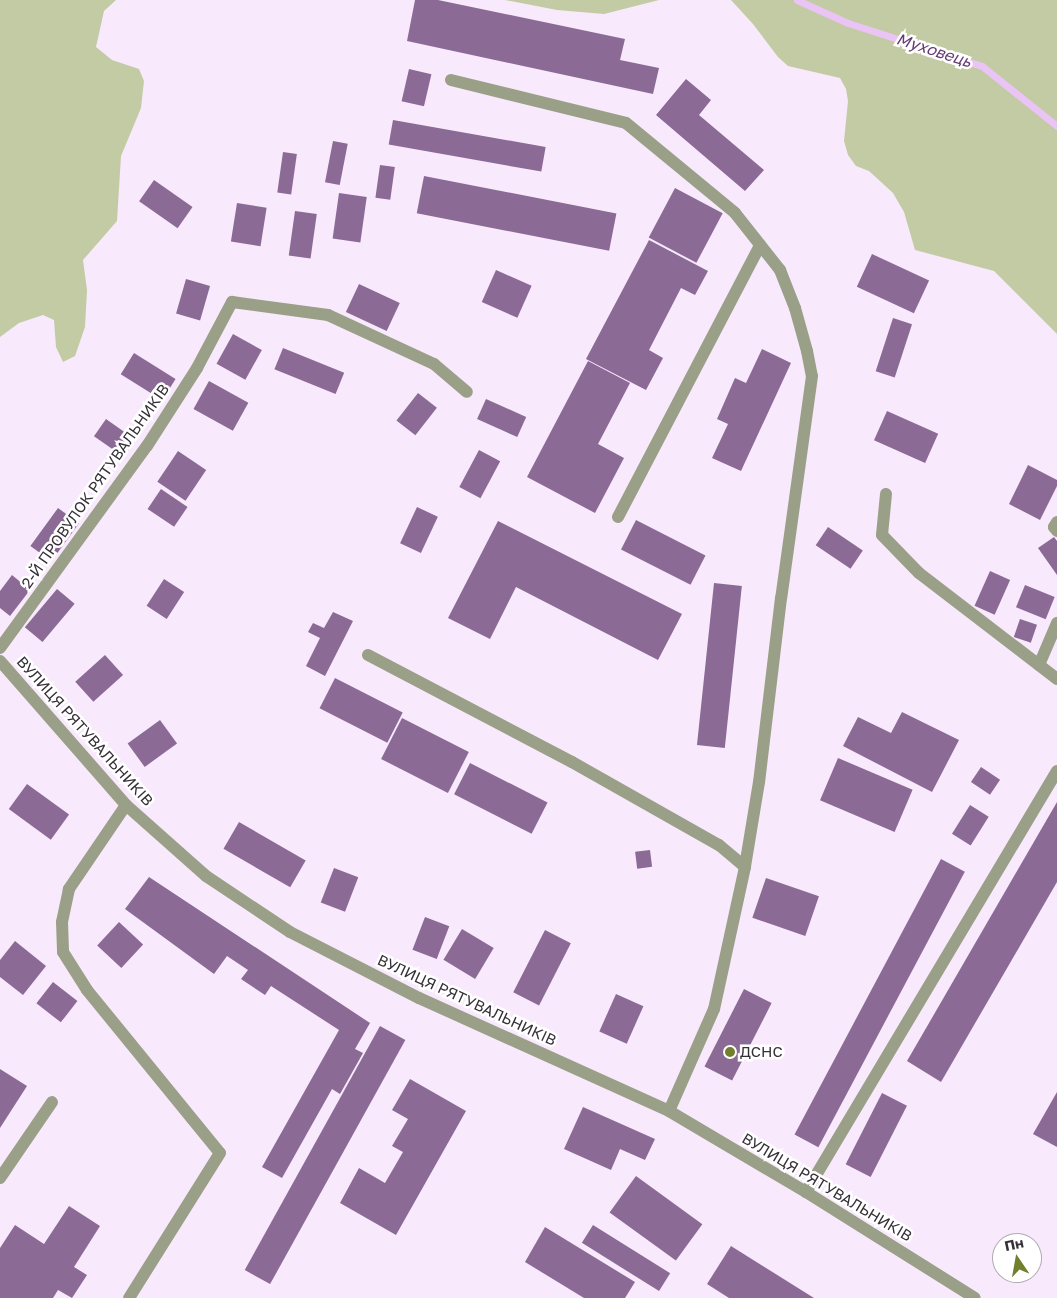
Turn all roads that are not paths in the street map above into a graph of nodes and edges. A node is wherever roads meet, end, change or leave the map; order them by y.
1 (452, 80) dead end
2 (760, 245) junction
3 (467, 392) dead end
4 (886, 494) dead end
5 (618, 517) dead end
6 (1057, 522) edge
7 (1057, 531) edge
8 (1057, 623) edge
9 (0, 648) edge
10 (368, 655) dead end
11 (0, 661) edge
12 (1039, 665) junction
13 (1057, 679) edge
14 (1057, 771) edge
15 (126, 805) junction
16 (745, 866) junction
17 (52, 1102) dead end
18 (669, 1111) junction
19 (0, 1178) edge
20 (806, 1192) junction
21 (129, 1298) edge
22 (975, 1298) edge

1 - 2 street
2 - 5 street
2 - 16 street
3 - 9 street, 2-Й ПРОВУЛОК РЯТУВАЛЬНИКІВ
4 - 12 street
6 - 7 street
8 - 12 street
10 - 16 street
11 - 15 street, ВУЛИЦЯ РЯТУВАЛЬНИКІВ
12 - 13 street
14 - 20 street
15 - 18 street, ВУЛИЦЯ РЯТУВАЛЬНИКІВ
15 - 21 street
16 - 18 street
17 - 19 street
18 - 20 street, ВУЛИЦЯ РЯТУВАЛЬНИКІВ
20 - 22 street, ВУЛИЦЯ РЯТУВАЛЬНИКІВ

